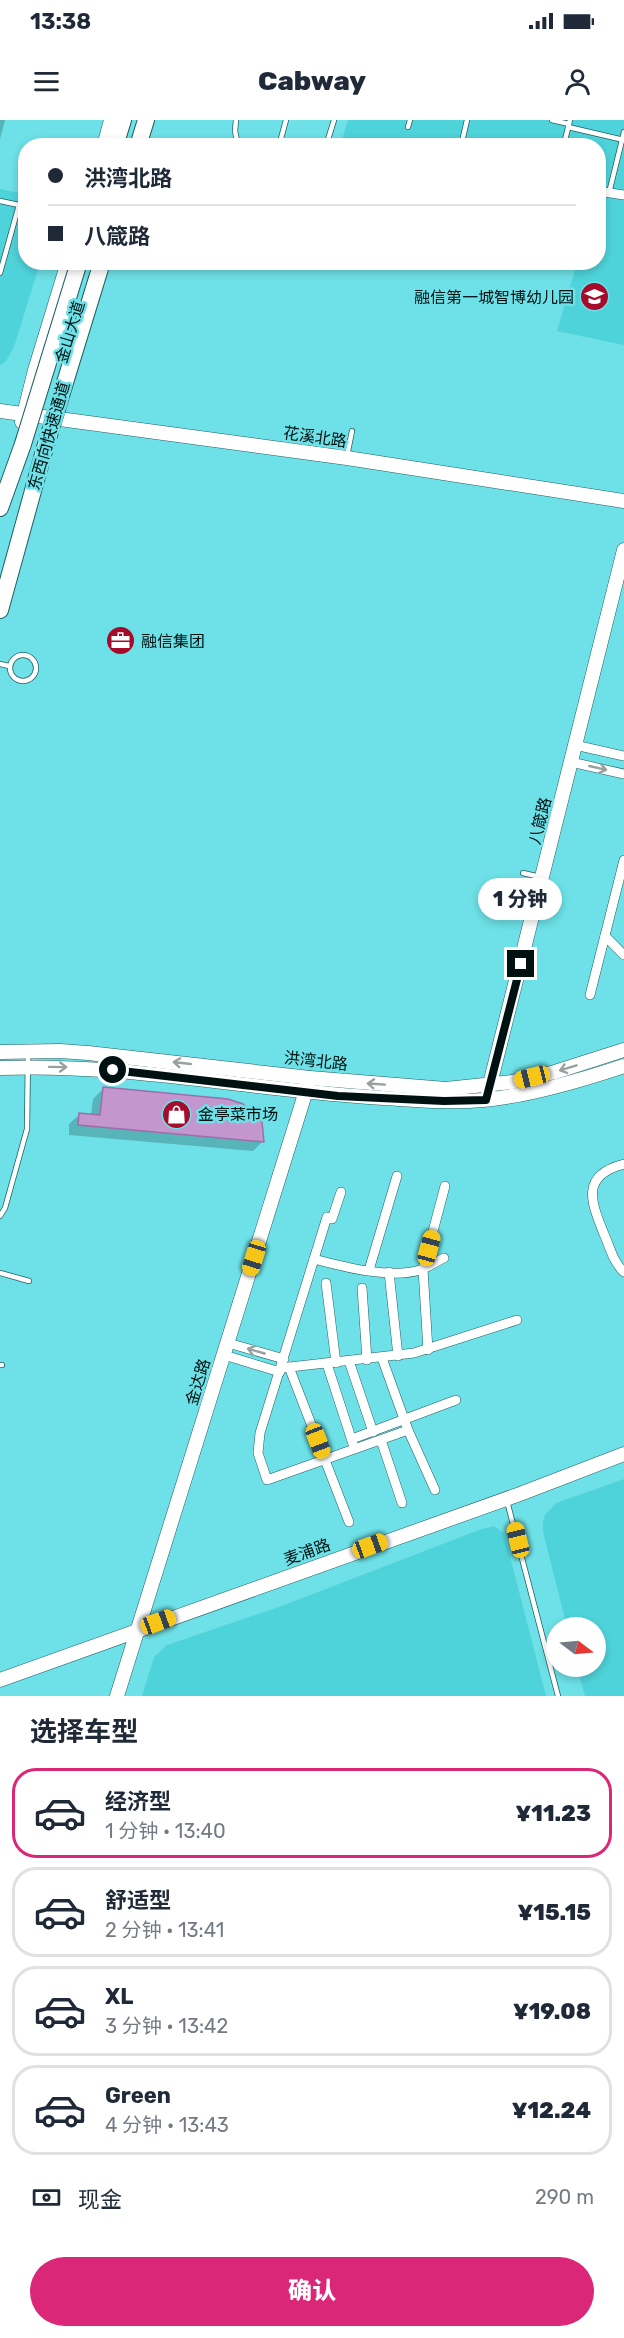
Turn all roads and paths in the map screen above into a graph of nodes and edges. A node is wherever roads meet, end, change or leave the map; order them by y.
1 (111, 120) edge
2 (123, 120) edge
3 (146, 120) edge
4 (153, 120) edge
5 (236, 120) edge
6 (286, 120) edge
7 (334, 120) edge
8 (410, 120) edge
9 (467, 120) edge
10 (552, 120) edge
11 (569, 124) edge
12 (408, 127) dead end
13 (624, 132) edge
14 (106, 138) edge
15 (117, 138) edge
16 (140, 138) edge
17 (147, 138) edge
18 (236, 138) edge
19 (281, 138) edge
20 (328, 138) edge
21 (463, 138) edge
22 (623, 140) edge
23 (606, 192) edge
24 (609, 193) junction
25 (624, 195) edge
26 (0, 201) edge
27 (18, 205) edge
28 (18, 209) edge
29 (65, 270) edge
30 (77, 270) edge
31 (100, 270) edge
32 (107, 270) edge
33 (0, 273) edge
34 (0, 411) edge
35 (24, 414) junction
36 (61, 419) junction
37 (352, 431) dead end
38 (347, 458) junction
39 (0, 498) edge
40 (624, 501) edge
41 (0, 508) edge
42 (624, 550) edge
43 (0, 610) edge
44 (0, 619) edge
45 (0, 664) edge
46 (9, 666) junction
47 (575, 745) junction
48 (624, 756) edge
49 (571, 762) junction
50 (624, 774) edge
51 (624, 860) edge
52 (523, 873) dead end
53 (542, 877) junction
54 (605, 936) junction
55 (624, 955) edge
56 (590, 995) dead end
57 (624, 1050) edge
58 (28, 1051) junction
59 (0, 1052) edge
60 (624, 1066) edge
61 (28, 1067) junction
62 (0, 1068) edge
63 (310, 1078) junction
64 (490, 1086) junction
65 (305, 1093) junction
66 (486, 1100) junction
67 (624, 1164) edge
68 (397, 1176) dead end
69 (446, 1186) dead end
70 (341, 1192) dead end
71 (0, 1216) edge
72 (444, 1258) dead end
73 (314, 1259) junction
74 (423, 1269) junction
75 (369, 1270) junction
76 (389, 1272) junction
77 (624, 1272) edge
78 (0, 1273) edge
79 (29, 1281) dead end
80 (326, 1283) dead end
81 (362, 1288) dead end
82 (517, 1320) dead end
83 (226, 1349) junction
84 (428, 1350) junction
85 (398, 1356) junction
86 (382, 1358) junction
87 (367, 1360) junction
88 (349, 1361) junction
89 (331, 1363) junction
90 (284, 1366) junction
91 (456, 1400) dead end
92 (405, 1419) junction
93 (408, 1430) junction
94 (373, 1432) junction
95 (352, 1439) junction
96 (381, 1440) junction
97 (355, 1449) junction
98 (624, 1454) edge
99 (325, 1460) junction
100 (435, 1490) dead end
101 (506, 1498) junction
102 (402, 1503) dead end
103 (350, 1522) dead end
104 (139, 1629) junction
105 (0, 1680) edge
106 (117, 1696) edge
107 (558, 1696) edge

1 - 14 street
2 - 15 highway
3 - 16 highway
4 - 17 street
5 - 18 lane
6 - 19 lane
7 - 20 lane
8 - 12 lane
9 - 21 lane
10 - 11 lane
11 - 22 lane
13 - 22 lane
22 - 24 lane
23 - 24 street
24 - 25 street
26 - 27 lane
28 - 33 lane
29 - 35 street, 金山大道
30 - 41 highway, 东西向快速通道, bridge
31 - 43 highway, 东西向快速通道, bridge
32 - 36 street, 金山大道
34 - 35 street, 花溪北路
35 - 36 street, 花溪北路
35 - 39 street, 金山大道
36 - 38 street, 花溪北路
36 - 44 street, 金山大道
37 - 38 lane
38 - 40 street, 花溪北路
42 - 47 street, 八箴路
45 - 46 lane
46 - 46 lane
47 - 48 street
47 - 49 street, 八箴路
49 -> 50 street
49 - 53 street, 八箴路
51 - 54 street
52 - 53 lane
53 - 64 street, 八箴路
54 - 55 street
54 - 56 street
57 -> 64 street, 洪湾北路
58 - 59 street, 洪湾北路
58 - 61 lane
63 -> 58 street, 洪湾北路
60 - 66 street, 洪湾北路
61 - 62 street, 洪湾北路
61 -> 65 street, 洪湾北路
61 - 71 lane
64 -> 63 street, 洪湾北路
63 - 65 street, 金达路
64 - 66 street, 八箴路
65 - 66 street, 洪湾北路
65 - 83 street, 金达路
67 - 77 street
68 - 75 street
69 - 74 street
70 - 73 street
72 - 74 street
73 - 75 street
73 - 90 street
74 - 76 street
74 - 84 street
75 - 76 street
76 - 85 street
78 - 79 lane
80 - 89 street
81 - 87 street
82 - 84 street
83 - 90 street
83 - 104 street, 金达路
84 - 85 street
85 - 86 street
86 - 87 street
86 - 92 street
87 - 88 street
88 - 89 street
88 - 94 street
89 - 90 street
89 - 95 street
90 - 99 street
90 - 99 street
91 - 92 street
92 - 93 street
92 - 94 street
93 - 96 street
93 - 100 street
94 - 95 street
95 - 97 street
96 - 97 street
96 - 102 street
97 - 99 street
98 - 101 street, 麦浦路
99 - 103 street
101 - 104 street, 麦浦路
101 - 107 lane
104 - 105 street, 麦浦路
104 - 106 street, 金达路

